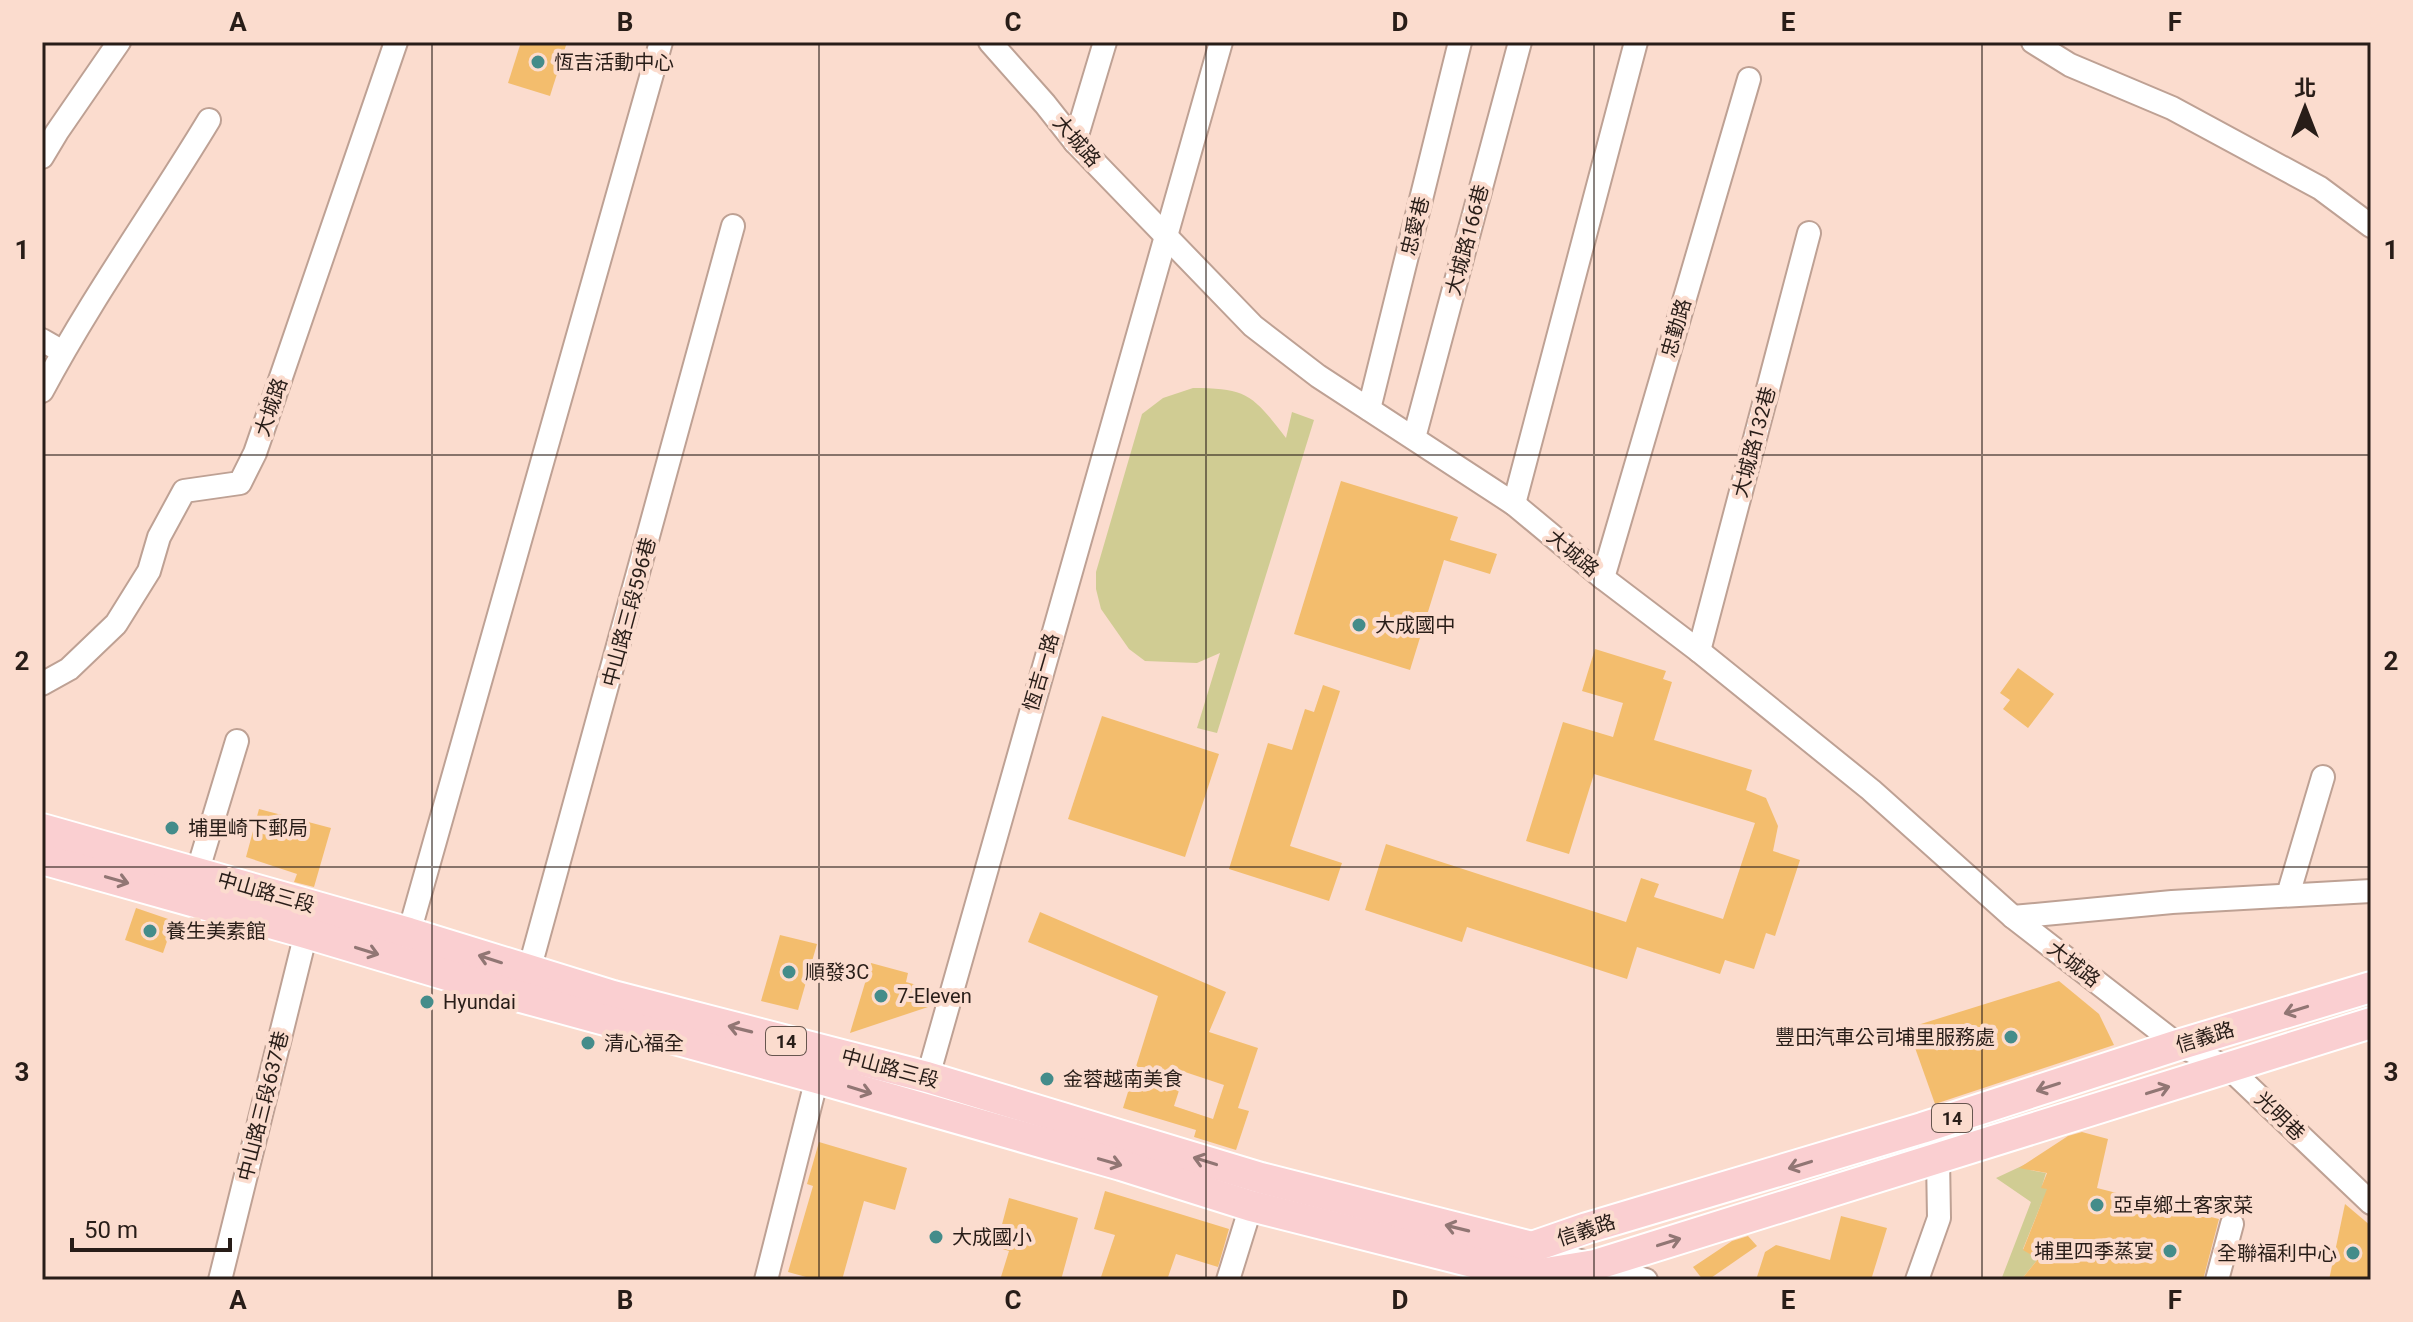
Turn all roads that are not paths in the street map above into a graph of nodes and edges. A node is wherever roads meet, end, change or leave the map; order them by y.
1 (119, 42) edge
2 (396, 42) edge
3 (661, 42) edge
4 (990, 42) edge
5 (1105, 42) edge
6 (1221, 42) edge
7 (1460, 42) edge
8 (1520, 42) edge
9 (1636, 42) edge
10 (2033, 42) edge
11 (1749, 79) dead end
12 (209, 120) dead end
13 (1075, 142) junction
14 (42, 157) edge
15 (733, 226) dead end
16 (2371, 226) edge
17 (1809, 233) dead end
18 (1165, 236) junction
19 (42, 340) edge
20 (63, 352) junction
21 (42, 391) edge
22 (1369, 409) junction
23 (1414, 438) junction
24 (1514, 504) junction
25 (1603, 578) junction
26 (1699, 651) junction
27 (42, 684) edge
28 (237, 741) dead end
29 (2323, 777) dead end
30 (42, 829) edge
31 (42, 859) edge
32 (197, 873) junction
33 (2371, 891) edge
34 (2288, 895) junction
35 (2013, 917) junction
36 (306, 933) junction
37 (409, 933) junction
38 (526, 984) junction
39 (2371, 987) edge
40 (2371, 1023) edge
41 (2178, 1045) junction
42 (2229, 1068) junction
43 (927, 1077) junction
44 (817, 1078) junction
45 (919, 1108) junction
46 (1922, 1128) junction
47 (1938, 1158) junction
48 (1256, 1192) junction
49 (2371, 1203) edge
50 (2232, 1224) dead end
51 (1534, 1268) edge
52 (1590, 1272) edge
53 (220, 1280) edge
54 (766, 1280) edge
55 (1228, 1280) edge
56 (1646, 1280) edge
57 (1917, 1280) edge
58 (2217, 1280) edge

1 - 14 street
2 - 27 street, 大城路
3 - 37 street
4 - 13 street, 大城路
5 - 13 street
6 - 18 street, 恆吉一路
7 - 22 street, 忠愛巷
8 - 23 street, 大城路166巷
9 - 24 street
10 - 16 street
11 - 25 street, 忠勤路
12 - 20 street
13 - 18 street, 大城路
15 - 38 street, 中山路三段596巷
17 - 26 street, 大城路132巷
18 - 22 street, 大城路
18 - 43 street, 恆吉一路
19 - 20 street
20 - 21 street
22 - 23 street, 大城路
23 - 24 street, 大城路
24 - 25 street, 大城路
25 - 26 street, 大城路
26 - 35 street, 大城路
28 - 32 street
29 - 34 street
30 - 32 main road, 中山路三段 / 14
31 -> 36 main road, 中山路三段 / 14
32 - 37 main road, 中山路三段 / 14
33 - 34 street
34 - 35 street
35 - 41 street, 大城路
36 -> 38 main road, 中山路三段 / 14
36 - 53 street, 中山路三段637巷
38 -> 37 main road, 中山路三段 / 14
43 -> 38 main road, 中山路三段 / 14
38 - 44 main road, 中山路三段 / 14
39 -> 41 main road, 信義路 / 14
40 - 42 main road, 信義路 / 14
41 - 42 street, 光明巷
41 -> 46 main road, 信義路 / 14
47 -> 42 main road, 信義路 / 14
42 - 49 street, 光明巷
43 - 45 street, 恆吉一路
48 -> 43 main road, 中山路三段 / 14
44 -> 45 main road, 中山路三段 / 14
44 - 54 street
45 -> 48 main road, 中山路三段 / 14
46 - 47 street
46 -> 51 main road, 信義路 / 14
52 -> 47 main road, 信義路 / 14
47 - 57 street
48 - 51 main road, 中山路三段 / 14
48 - 55 street
50 - 58 street
51 - 52 main road, 信義路 / 14
52 - 56 street

